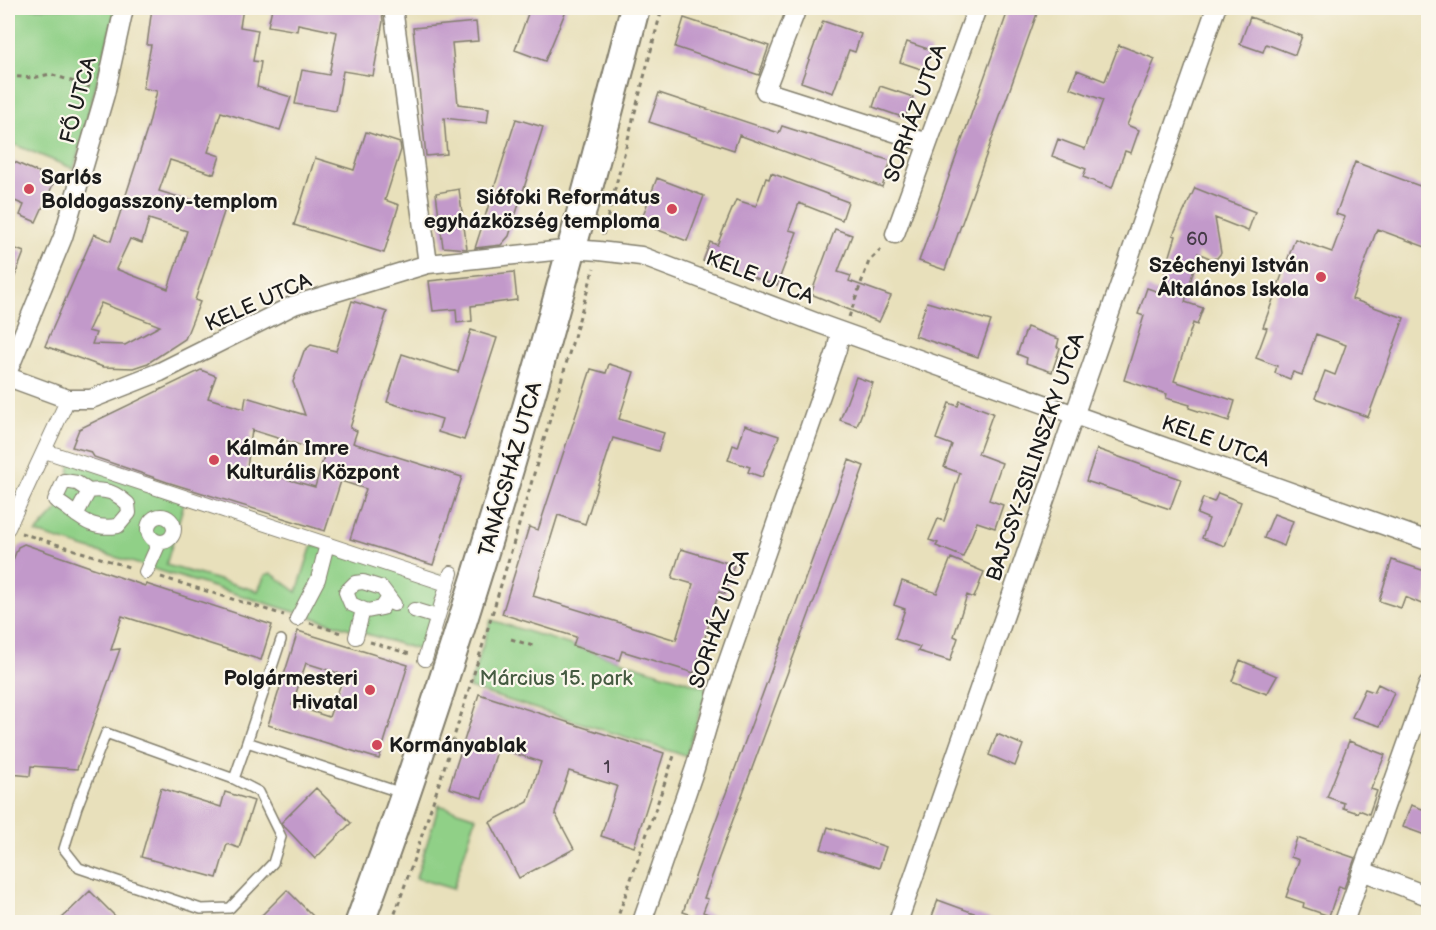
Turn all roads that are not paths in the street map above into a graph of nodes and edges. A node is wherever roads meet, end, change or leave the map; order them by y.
1 (124, 8) edge
2 (393, 8) edge
3 (635, 8) edge
4 (797, 8) edge
5 (977, 8) edge
6 (1216, 8) edge
7 (928, 143) junction
8 (895, 234) road end
9 (573, 249) junction
10 (428, 264) junction
11 (840, 331) junction
12 (8, 371) edge
13 (8, 377) edge
14 (68, 399) junction
15 (1073, 414) junction
16 (45, 450) junction
17 (128, 478) junction
18 (89, 491) junction
19 (166, 491) junction
20 (121, 498) junction
21 (76, 515) junction
22 (12, 530) edge
23 (1428, 541) edge
24 (327, 544) junction
25 (378, 561) junction
26 (146, 572) road end
27 (372, 584) junction
28 (363, 610) junction
29 (414, 610) dead end
30 (437, 616) junction
31 (297, 619) road end
32 (356, 637) road end
33 (281, 640) dead end
34 (425, 659) road end
35 (1428, 685) edge
36 (247, 742) junction
37 (234, 778) junction
38 (407, 794) junction
39 (1362, 871) junction
40 (1428, 896) edge
41 (360, 922) edge
42 (642, 922) edge
43 (898, 922) edge
44 (1344, 922) edge

1 - 12 street, FŐ UTCA
2 - 10 street
3 - 9 main road, TANÁCSHÁZ UTCA
4 - 7 street
5 - 7 street, SORHÁZ UTCA
6 - 15 street, BAJCSY-ZSILINSZKY UTCA
7 - 8 street, SORHÁZ UTCA
9 - 10 street, KELE UTCA
9 - 11 street, KELE UTCA
9 - 38 main road, TANÁCSHÁZ UTCA
10 - 14 street, KELE UTCA
11 - 15 street, KELE UTCA
11 - 42 street, SORHÁZ UTCA
13 - 14 street
14 - 16 street
15 - 23 street, KELE UTCA
15 - 43 street, BAJCSY-ZSILINSZKY UTCA
16 - 17 street
16 - 22 street
17 - 19 street
17 - 20 street
18 - 20 street
18 - 21 street
18 - 21 street
19 - 24 street
19 - 26 street
20 - 21 street
24 - 25 street
24 - 31 street
25 - 27 street
25 - 30 street
27 - 28 street
27 - 28 street
28 - 32 street
29 - 30 street
30 - 34 street
33 - 36 lane
35 - 39 street
36 - 37 lane
36 - 38 lane
37 - 37 lane
38 - 41 main road, TANÁCSHÁZ UTCA
39 - 40 street
39 - 44 street

